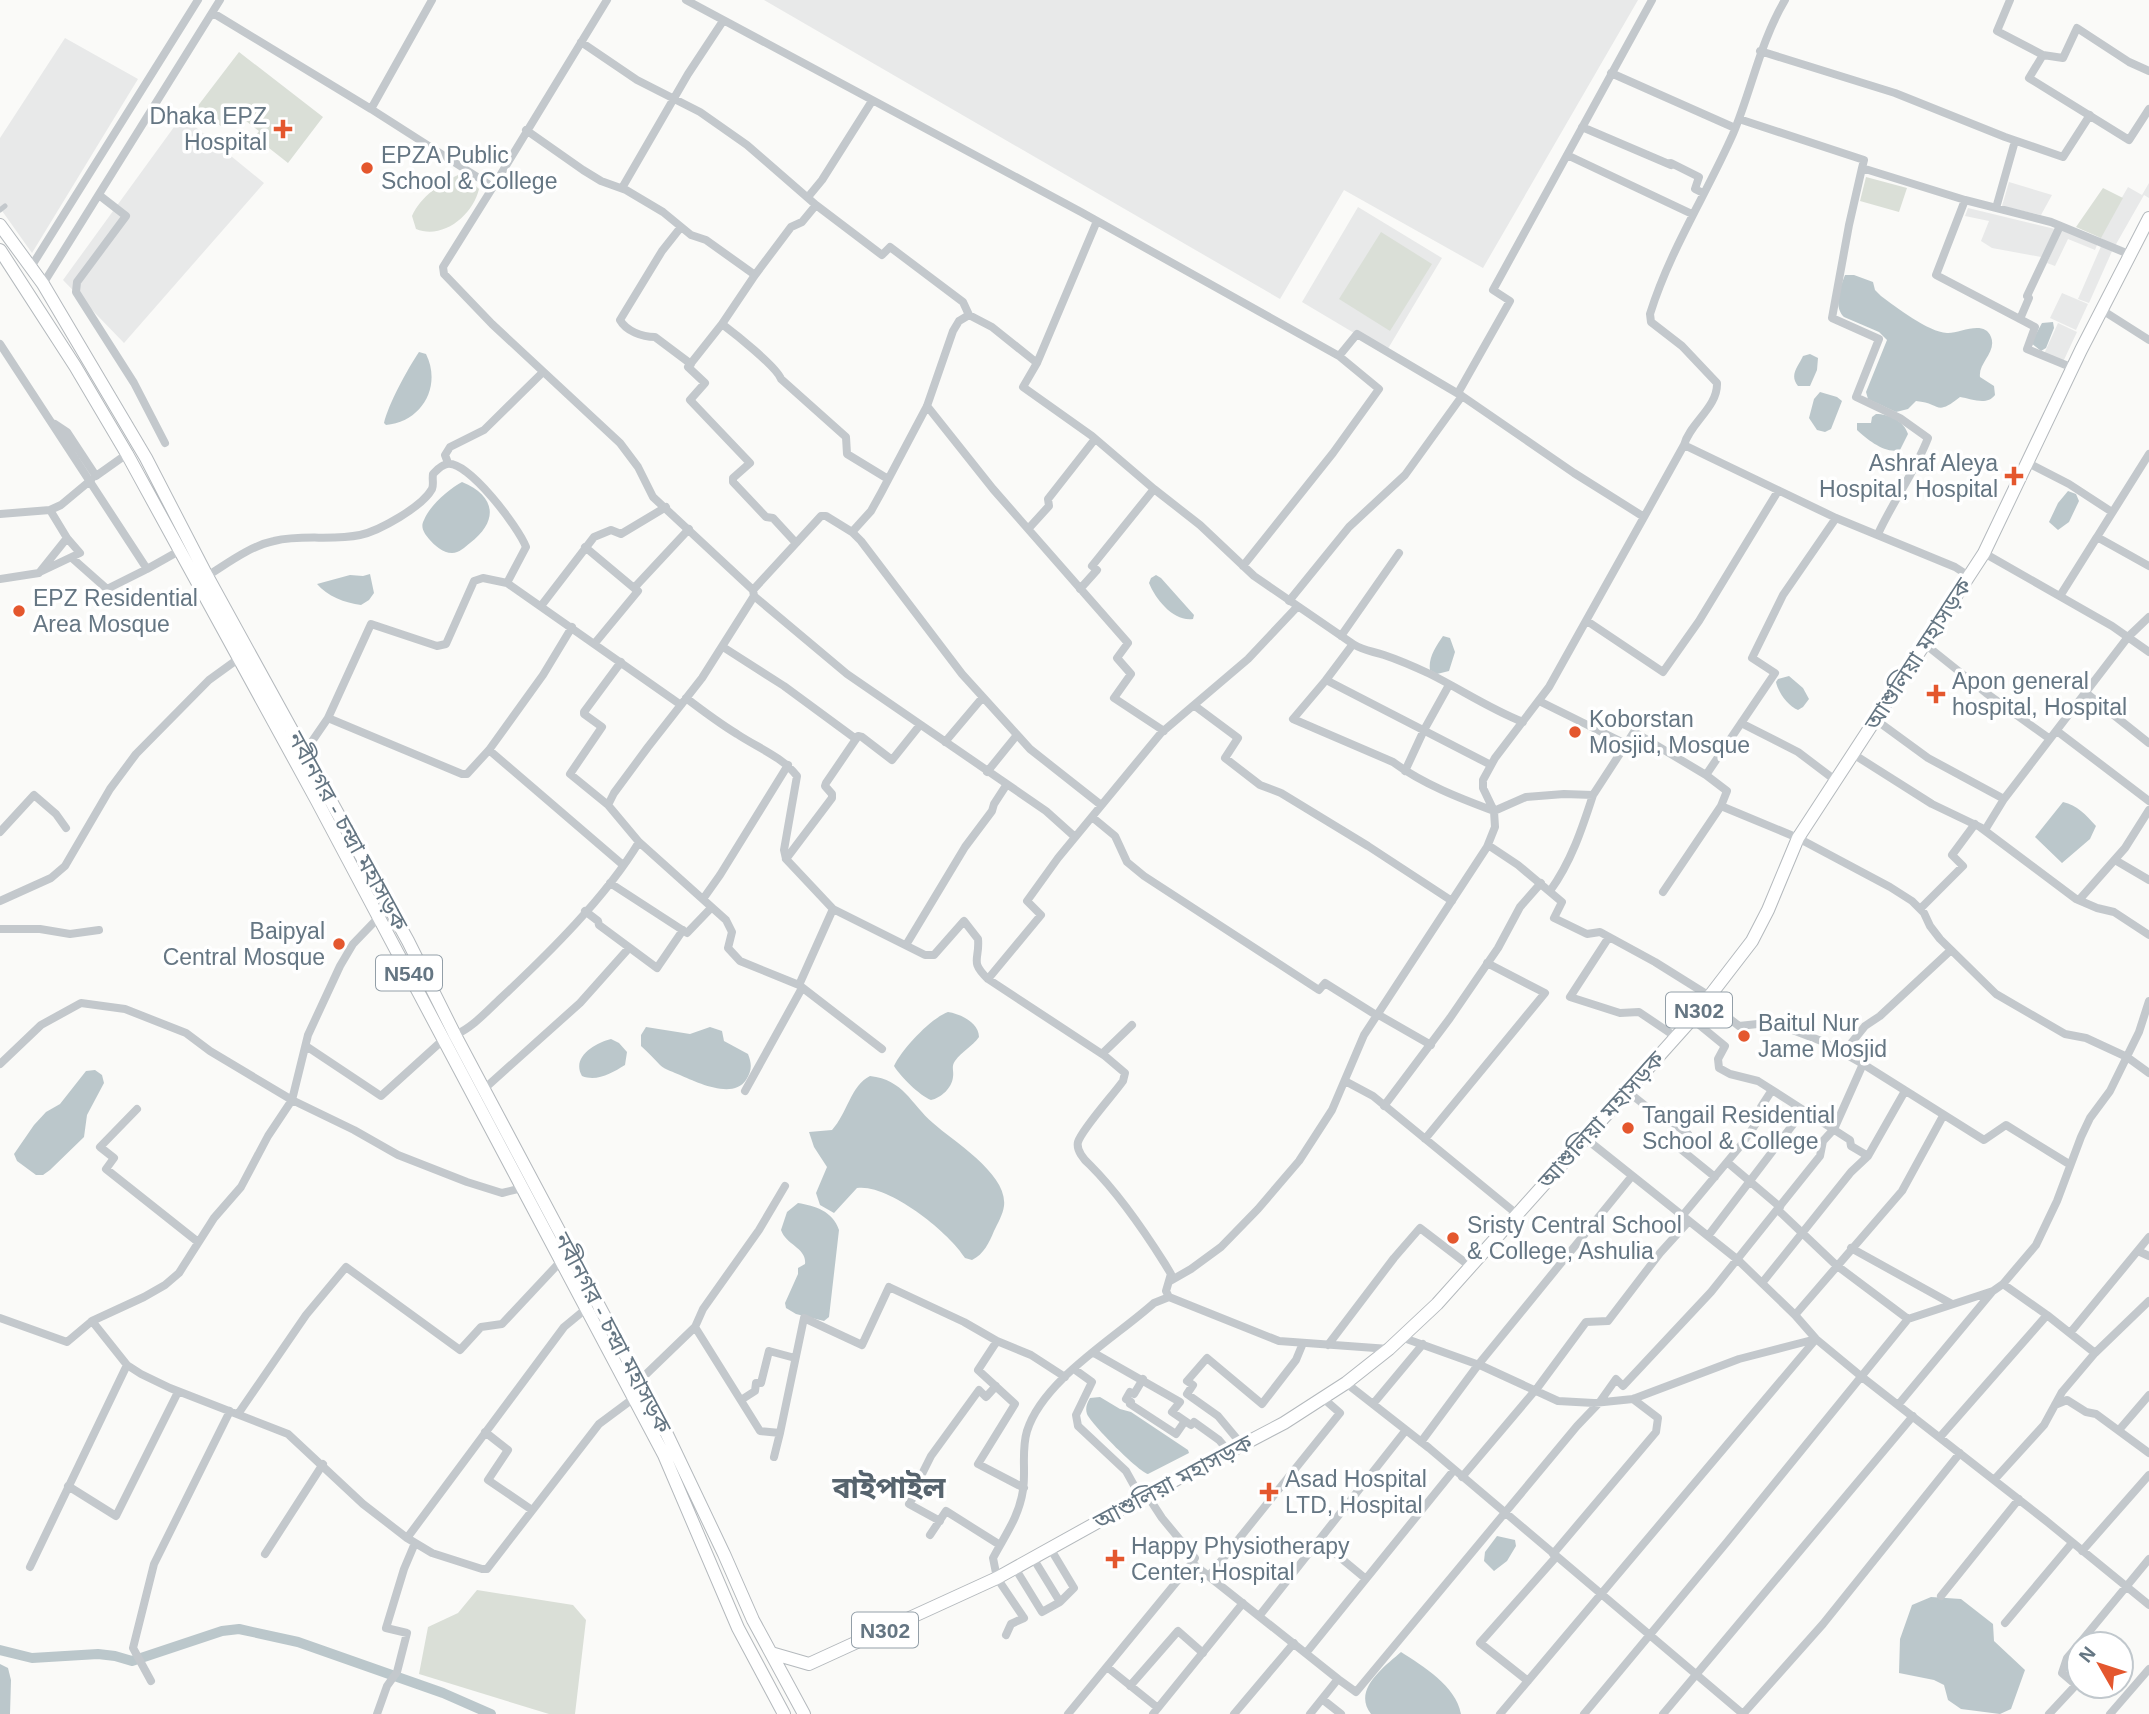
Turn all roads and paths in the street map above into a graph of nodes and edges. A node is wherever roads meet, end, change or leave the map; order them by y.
1 (198, 0) edge
2 (220, 0) edge
3 (432, 0) edge
4 (607, 0) edge
5 (686, 0) edge
6 (1652, 0) edge
7 (1785, 0) edge
8 (2011, 0) edge
9 (213, 13) junction
10 (723, 21) junction
11 (581, 43) junction
12 (1760, 51) junction
13 (2043, 55) junction
14 (2149, 71) edge
15 (1611, 73) junction
16 (673, 100) junction
17 (872, 101) junction
18 (2149, 108) edge
19 (371, 109) junction
20 (2090, 115) junction
21 (1739, 119) junction
22 (1582, 127) junction
23 (1735, 128) junction
24 (526, 130) junction
25 (2015, 141) junction
26 (1567, 155) junction
27 (1862, 168) junction
28 (493, 187) junction
29 (622, 188) junction
30 (1703, 193) junction
31 (99, 195) junction
32 (808, 197) junction
33 (1965, 200) junction
34 (816, 205) junction
35 (1996, 208) junction
36 (1692, 214) junction
37 (2149, 218) edge
38 (1097, 221) junction
39 (0, 225) edge
40 (2060, 226) junction
41 (681, 227) junction
42 (0, 250) edge
43 (2130, 255) junction
44 (31, 267) junction
45 (755, 275) junction
46 (43, 284) junction
47 (2102, 310) junction
48 (969, 315) junction
49 (2020, 319) junction
50 (722, 324) junction
51 (2149, 340) edge
52 (0, 344) edge
53 (1339, 356) junction
54 (1037, 363) junction
55 (691, 364) junction
56 (2073, 368) junction
57 (543, 372) junction
58 (1460, 394) junction
59 (927, 406) junction
60 (1095, 439) junction
61 (164, 443) dead end
62 (1684, 445) junction
63 (127, 454) junction
64 (2149, 454) edge
65 (448, 463) junction
66 (2028, 463) junction
67 (92, 478) junction
68 (888, 479) junction
69 (1154, 489) junction
70 (1777, 491) junction
71 (666, 507) junction
72 (50, 510) junction
73 (2112, 512) junction
74 (0, 514) edge
75 (1644, 517) junction
76 (1836, 518) junction
77 (689, 528) junction
78 (1029, 528) junction
79 (852, 532) junction
80 (1878, 534) junction
81 (2097, 537) junction
82 (66, 538) junction
83 (796, 543) junction
84 (586, 547) junction
85 (179, 551) junction
86 (1399, 553) dead end
87 (1984, 553) junction
88 (72, 558) junction
89 (1243, 566) junction
90 (2149, 566) edge
91 (147, 569) junction
92 (39, 572) junction
93 (207, 576) junction
94 (1969, 576) junction
95 (0, 579) edge
96 (507, 583) junction
97 (634, 588) junction
98 (1080, 589) junction
99 (753, 593) junction
100 (2060, 596) junction
101 (1293, 604) junction
102 (541, 606) junction
103 (2149, 617) edge
104 (1587, 621) junction
105 (572, 627) junction
106 (1341, 636) junction
107 (2129, 637) junction
108 (595, 643) junction
109 (1353, 644) junction
110 (1926, 645) junction
111 (723, 647) junction
112 (2149, 652) edge
113 (238, 659) junction
114 (621, 662) junction
115 (1326, 680) junction
116 (1449, 685) junction
117 (2086, 693) junction
118 (983, 697) junction
119 (684, 701) junction
120 (1539, 701) junction
121 (1195, 706) junction
122 (328, 718) junction
123 (1876, 720) junction
124 (1524, 722) junction
125 (1741, 723) junction
126 (920, 725) junction
127 (1424, 730) junction
128 (1164, 731) junction
129 (2057, 731) junction
130 (1017, 736) junction
131 (856, 738) junction
132 (2050, 739) junction
133 (945, 742) junction
134 (2149, 743) edge
135 (1626, 744) junction
136 (489, 750) junction
137 (304, 752) junction
138 (1853, 754) junction
139 (788, 765) junction
140 (1491, 765) junction
141 (1405, 771) junction
142 (988, 772) junction
143 (1706, 775) junction
144 (1835, 779) junction
145 (1007, 784) junction
146 (1592, 795) junction
147 (2004, 799) junction
148 (2149, 801) edge
149 (608, 805) junction
150 (1101, 805) junction
151 (1721, 806) junction
152 (2149, 810) edge
153 (1494, 811) junction
154 (1091, 817) junction
155 (2146, 823) edge
156 (1975, 824) junction
157 (66, 828) dead end
158 (1985, 831) junction
159 (0, 832) edge
160 (1075, 837) junction
161 (1798, 838) junction
162 (639, 842) junction
163 (1488, 845) junction
164 (786, 859) junction
165 (2115, 860) junction
166 (623, 865) junction
167 (2149, 880) edge
168 (610, 883) junction
169 (1541, 883) junction
170 (1550, 891) junction
171 (1663, 892) dead end
172 (703, 899) junction
173 (2079, 900) junction
174 (0, 901) edge
175 (1452, 901) junction
176 (712, 908) junction
177 (833, 909) junction
178 (1920, 909) junction
179 (584, 911) junction
180 (379, 917) junction
181 (0, 929) edge
182 (99, 930) dead end
183 (683, 930) junction
184 (2149, 934) edge
185 (1609, 937) junction
186 (906, 945) junction
187 (629, 948) junction
188 (1951, 950) junction
189 (1487, 963) junction
190 (988, 979) junction
191 (800, 986) junction
192 (1709, 999) junction
193 (2149, 1002) edge
194 (1376, 1014) junction
195 (1692, 1019) junction
196 (1132, 1025) dead end
197 (450, 1037) junction
198 (1676, 1037) junction
199 (1431, 1045) junction
200 (306, 1046) junction
201 (882, 1049) dead end
202 (1844, 1052) junction
203 (1102, 1054) junction
204 (2127, 1057) junction
205 (1863, 1064) junction
206 (0, 1065) edge
207 (2149, 1073) edge
208 (1345, 1081) junction
209 (484, 1088) junction
210 (1772, 1090) junction
211 (745, 1091) dead end
212 (1627, 1091) junction
213 (1905, 1091) junction
214 (292, 1100) junction
215 (1384, 1106) junction
216 (137, 1109) dead end
217 (1804, 1110) junction
218 (1943, 1116) junction
219 (1834, 1129) junction
220 (1585, 1138) junction
221 (1425, 1139) junction
222 (1868, 1156) junction
223 (1727, 1163) junction
224 (2069, 1164) junction
225 (1632, 1176) junction
226 (1715, 1177) junction
227 (1750, 1182) junction
228 (785, 1186) dead end
229 (523, 1188) junction
230 (1779, 1208) junction
231 (1518, 1215) junction
232 (1686, 1218) junction
233 (1802, 1233) junction
234 (1708, 1236) junction
235 (2149, 1237) edge
236 (198, 1242) junction
237 (1851, 1248) junction
238 (2138, 1251) junction
239 (2149, 1256) edge
240 (1738, 1260) junction
241 (561, 1261) junction
242 (1836, 1265) junction
243 (1471, 1267) junction
244 (1170, 1281) junction
245 (1762, 1283) junction
246 (2003, 1284) junction
247 (1993, 1291) junction
248 (1169, 1297) junction
249 (2149, 1301) edge
250 (1952, 1304) junction
251 (587, 1308) junction
252 (1794, 1315) junction
253 (2047, 1315) junction
254 (0, 1318) edge
255 (1908, 1319) junction
256 (92, 1321) junction
257 (695, 1327) junction
258 (2070, 1333) junction
259 (1401, 1337) junction
260 (1816, 1339) junction
261 (997, 1341) junction
262 (1303, 1343) junction
263 (1423, 1344) junction
264 (1328, 1345) junction
265 (1388, 1349) junction
266 (1094, 1353) junction
267 (2095, 1353) junction
268 (795, 1358) junction
269 (127, 1365) junction
270 (1478, 1365) junction
271 (1074, 1369) junction
272 (1065, 1377) junction
273 (1862, 1377) junction
274 (1143, 1379) junction
275 (639, 1381) junction
276 (1346, 1383) junction
277 (996, 1386) junction
278 (1535, 1390) junction
279 (178, 1392) junction
280 (2149, 1395) edge
281 (634, 1398) junction
282 (1324, 1399) junction
283 (1633, 1399) junction
284 (741, 1400) junction
285 (1599, 1403) junction
286 (1373, 1404) junction
287 (1898, 1405) junction
288 (2055, 1405) junction
289 (234, 1412) junction
290 (1913, 1416) junction
291 (1185, 1421) junction
292 (1406, 1430) junction
293 (2119, 1430) junction
294 (485, 1432) junction
295 (780, 1433) junction
296 (1940, 1437) junction
297 (1421, 1442) junction
298 (1244, 1446) junction
299 (1230, 1453) junction
300 (1961, 1453) junction
301 (2149, 1453) edge
302 (774, 1457) dead end
303 (323, 1464) junction
304 (1454, 1470) junction
305 (2149, 1475) edge
306 (1462, 1477) junction
307 (1994, 1480) junction
308 (68, 1486) junction
309 (1024, 1488) junction
310 (1144, 1496) junction
311 (2019, 1499) junction
312 (532, 1510) junction
313 (1504, 1513) junction
314 (940, 1521) junction
315 (930, 1535) dead end
316 (1319, 1540) junction
317 (411, 1541) junction
318 (2072, 1543) junction
319 (1000, 1545) junction
320 (1050, 1548) junction
321 (2082, 1551) junction
322 (265, 1554) dead end
323 (1554, 1556) junction
324 (1033, 1558) junction
325 (2149, 1559) edge
326 (1192, 1563) junction
327 (30, 1567) dead end
328 (1015, 1568) junction
329 (1209, 1576) junction
330 (997, 1578) junction
331 (1366, 1579) junction
332 (2127, 1587) junction
333 (1941, 1595) dead end
334 (1602, 1596) junction
335 (1059, 1602) junction
336 (1244, 1603) junction
337 (2149, 1605) edge
338 (1259, 1615) junction
339 (2005, 1623) dead end
340 (2091, 1630) edge
341 (1006, 1635) dead end
342 (1649, 1636) junction
343 (1294, 1643) junction
344 (771, 1653) junction
345 (1203, 1653) junction
346 (1306, 1653) junction
347 (1107, 1667) junction
348 (2149, 1669) edge
349 (1696, 1675) junction
350 (1338, 1679) junction
351 (151, 1681) dead end
352 (1528, 1681) junction
353 (1130, 1686) junction
354 (2065, 1697) edge
355 (1322, 1699) junction
356 (1155, 1711) edge
357 (377, 1714) edge
358 (783, 1714) edge
359 (804, 1714) edge
360 (1068, 1714) edge
361 (1234, 1714) edge
362 (1310, 1714) edge
363 (1341, 1714) edge
364 (1500, 1714) edge
365 (1584, 1714) edge
366 (1663, 1714) edge
367 (1743, 1714) edge
368 (2049, 1714) edge
369 (2110, 1714) edge

1 - 44 street
2 - 9 street
3 - 19 street
4 - 11 street
5 - 10 street
6 - 15 street
7 - 12 street
8 - 13 street
9 - 19 street
9 - 31 street
10 - 16 street
10 - 17 street
11 - 16 street
11 - 24 street
12 - 21 street
12 - 25 street
13 - 14 street
13 - 20 street
15 - 22 street
15 - 23 street
16 - 29 street
16 - 32 street
17 - 32 street
17 - 38 street
18 - 20 street
19 - 28 street
20 - 25 street
21 - 23 street
21 - 27 street
22 - 26 street
22 - 30 street
23 - 30 street
24 - 28 street
24 - 29 street
25 - 35 street
26 - 36 street
26 - 58 street
27 - 33 street
27 - 80 street
28 - 57 street
29 - 41 street
30 - 36 street
31 - 46 street
31 - 61 street
32 - 34 street
33 - 35 street
33 - 49 street
34 - 45 street
34 - 48 street
35 - 40 street
36 - 62 street
37 - 43 highway, আশুলিয়া মহাসড়ক / N302
38 - 53 street
38 - 54 street
39 - 44 highway, নবীনগর - চন্দ্রা মহাসড়ক / N540
40 - 43 street
40 - 49 street
41 - 45 street
41 - 55 street
42 - 63 highway, নবীনগর - চন্দ্রা মহাসড়ক / N540
43 - 47 highway, আশুলিয়া মহাসড়ক / N302
44 - 46 highway, নবীনগর - চন্দ্রা মহাসড়ক / N540
45 - 50 street
46 - 93 highway, নবীনগর - চন্দ্রা মহাসড়ক / N540
47 - 51 street
47 - 56 highway, আশুলিয়া মহাসড়ক / N302
48 - 54 street
48 - 59 street
49 - 56 street
50 - 55 street
50 - 68 street
52 - 67 street
53 - 58 street
53 - 89 street
54 - 60 street
55 - 83 street
56 - 66 highway, আশুলিয়া মহাসড়ক / N302
57 - 65 street
57 - 71 street
58 - 75 street
58 - 101 street
59 - 68 street
59 - 78 street
60 - 69 street
60 - 78 street
62 - 70 street
62 - 75 street
63 - 67 street
63 - 85 highway, নবীনগর - চন্দ্রা মহাসড়ক / N540
64 - 73 street
65 - 93 street
65 - 96 street
66 - 73 street
66 - 87 highway, আশুলিয়া মহাসড়ক / N302
67 - 72 street
67 - 91 street
68 - 79 street
69 - 89 street
69 - 98 street
70 - 76 street
70 - 104 street
71 - 77 street
71 - 84 street
72 - 74 street
72 - 82 street
73 - 81 street
75 - 104 street
76 - 80 street
76 - 125 street
77 - 97 street
77 - 99 street
78 - 98 street
79 - 83 street
79 - 118 street
80 - 94 street
81 - 90 street
81 - 100 street
82 - 88 street
82 - 92 street
83 - 99 street
84 - 97 street
84 - 102 street
85 - 91 street
85 - 113 highway, নবীনগর - চন্দ্রা মহাসড়ক / N540
86 - 106 street
87 - 94 highway, আশুলিয়া মহাসড়ক / N302
87 - 100 street
88 - 91 street
88 - 92 street
89 - 101 street
92 - 95 street
93 - 137 highway, নবীনগর - চন্দ্রা মহাসড়ক / N540
94 - 110 highway, আশুলিয়া মহাসড়ক / N302
96 - 102 street
96 - 122 street
97 - 108 street
98 - 128 street
99 - 111 street
99 - 126 street
100 - 107 street
101 - 106 street
101 - 121 street
102 - 105 street
103 - 107 street
104 - 120 street
105 - 108 street
105 - 136 street
106 - 109 street
107 - 112 street
107 - 117 street
108 - 114 street
109 - 115 street
109 - 116 street
110 - 123 highway, আশুলিয়া মহাসড়ক / N302
110 - 132 street
111 - 119 street
111 - 131 street
113 - 174 street
113 - 180 highway, নবীনগর - চন্দ্রা মহাসড়ক / N540
114 - 119 street
114 - 149 street
115 - 127 street
115 - 141 street
116 - 124 street
116 - 127 street
117 - 129 street
117 - 134 street
118 - 130 street
118 - 133 street
119 - 139 street
119 - 149 street
120 - 124 street
120 - 135 street
121 - 128 street
121 - 175 street
122 - 136 street
122 - 137 street
123 - 138 highway, আশুলিয়া মহাসড়ক / N302
123 - 147 street
124 - 140 street
125 - 143 street
125 - 144 street
126 - 131 street
126 - 133 street
127 - 140 street
127 - 141 street
128 - 150 street
129 - 132 street
129 - 148 street
130 - 142 street
130 - 150 street
131 - 164 street
132 - 147 street
133 - 142 street
135 - 143 street
135 - 146 street
136 - 166 street
137 - 197 highway, নবীনগর - চন্দ্রা মহাসড়ক / N540
138 - 144 highway, আশুলিয়া মহাসড়ক / N302
138 - 156 street
139 - 164 street
139 - 172 street
140 - 153 street
141 - 153 street
142 - 145 street
143 - 151 street
144 - 161 highway, আশুলিয়া মহাসড়ক / N302
145 - 160 street
145 - 186 street
146 - 153 street
146 - 170 street
147 - 158 street
149 - 162 street
150 - 154 street
151 - 161 street
151 - 171 street
152 - 155 street
153 - 163 street
154 - 160 street
154 - 194 street
155 - 165 street
156 - 158 street
156 - 178 street
157 - 159 street
158 - 173 street
160 - 190 street
161 - 178 street
161 - 192 highway, আশুলিয়া মহাসড়ক / N302
162 - 166 street
162 - 172 street
163 - 169 street
163 - 175 street
164 - 177 street
165 - 167 street
165 - 173 street
166 - 168 street
168 - 179 street
168 - 183 street
169 - 170 street
169 - 189 street
170 - 185 street
172 - 176 street
173 - 184 street
175 - 194 street
176 - 183 street
176 - 191 street
177 - 186 street
177 - 191 street
178 - 188 street
179 - 187 street
179 - 197 street
180 - 197 highway, নবীনগর - চন্দ্রা মহাসড়ক / N540
180 - 200 street
181 - 182 street
183 - 187 street
185 - 192 street
185 - 198 street
186 - 190 street
187 - 209 street
188 - 202 street
188 - 204 street
189 - 199 street
189 - 221 street
190 - 203 street
191 - 201 street
191 - 211 street
192 - 195 highway, আশুলিয়া মহাসড়ক / N302
192 - 202 street
193 - 204 street
194 - 199 street
194 - 208 street
195 - 198 highway, আশুলিয়া মহাসড়ক / N302
195 - 210 street
196 - 203 street
197 - 200 street
197 - 209 highway, নবীনগর - চন্দ্রা মহাসড়ক / N540
197 - 229 highway, নবীনগর - চন্দ্রা মহাসড়ক / N540
198 - 212 highway, আশুলিয়া মহাসড়ক / N302
199 - 215 street
200 - 214 street
202 - 205 street
203 - 244 street
204 - 207 street
204 - 224 street
205 - 213 street
205 - 219 street
206 - 214 street
208 - 215 street
208 - 244 street
209 - 275 highway, নবীনগর - চন্দ্রা মহাসড়ক / N540
210 - 217 street
210 - 223 street
212 - 220 highway, আশুলিয়া মহাসড়ক / N302
212 - 226 street
213 - 218 street
213 - 222 street
214 - 229 street
214 - 236 street
215 - 221 street
216 - 236 street
217 - 219 street
217 - 227 street
218 - 224 street
218 - 237 street
219 - 222 street
219 - 230 street
220 - 225 street
220 - 231 highway, আশুলিয়া মহাসড়ক / N302
221 - 231 street
222 - 233 street
223 - 226 street
223 - 227 street
224 - 246 street
225 - 232 street
225 - 270 street
226 - 232 street
227 - 230 street
227 - 234 street
228 - 257 street
229 - 241 highway, নবীনগর - চন্দ্রা মহাসড়ক / N540
230 - 233 street
230 - 240 street
231 - 243 highway, আশুলিয়া মহাসড়ক / N302
232 - 234 street
232 - 278 street
233 - 242 street
233 - 245 street
234 - 240 street
235 - 238 street
236 - 256 street
237 - 242 street
237 - 250 street
238 - 239 street
238 - 258 street
240 - 245 street
240 - 285 street
241 - 251 highway, নবীনগর - চন্দ্রা মহাসড়ক / N540
241 - 289 street
242 - 252 street
242 - 255 street
243 - 259 highway, আশুলিয়া মহাসড়ক / N302
243 - 264 street
244 - 248 street
245 - 252 street
246 - 247 street
246 - 253 street
247 - 250 street
247 - 287 street
248 - 262 street
248 - 266 street
249 - 267 street
250 - 255 street
251 - 281 highway, নবীনগর - চন্দ্রা মহাসড়ক / N540
251 - 294 street
252 - 260 street
253 - 258 street
253 - 296 street
254 - 256 street
255 - 273 street
256 - 269 street
257 - 275 street
257 - 284 street
258 - 267 street
259 - 263 street
259 - 265 highway, আশুলিয়া মহাসড়ক / N302
260 - 273 street
260 - 283 street
260 - 334 street
261 - 268 street
261 - 272 street
261 - 277 street
262 - 264 street
262 - 298 street
263 - 270 street
263 - 286 street
264 - 265 street
265 - 276 highway, আশুলিয়া মহাসড়ক / N302
266 - 271 street
266 - 274 street
267 - 288 street
268 - 284 street
268 - 295 street
269 - 279 street
269 - 308 street
270 - 278 street
270 - 297 street
271 - 272 street
271 - 310 street
272 - 309 street
273 - 287 street
273 - 342 street
274 - 291 street
274 - 291 street
275 - 344 highway, নবীনগর - চন্দ্রা মহাসড়ক / N540
276 - 282 highway, আশুলিয়া মহাসড়ক / N302
276 - 286 street
277 - 309 street
277 - 314 street
278 - 285 street
278 - 306 street
279 - 289 street
279 - 308 street
280 - 293 street
281 - 312 street
281 - 358 highway, নবীনগর - চন্দ্রা মহাসড়ক / N540
282 - 298 highway, আশুলিয়া মহাসড়ক / N302
282 - 329 street
283 - 285 street
283 - 323 street
284 - 295 street
285 - 313 street
286 - 292 street
287 - 290 street
288 - 293 street
288 - 307 street
289 - 303 street
289 - 351 street
290 - 296 street
290 - 349 street
291 - 299 street
292 - 297 street
292 - 316 street
293 - 301 street
294 - 312 street
294 - 317 street
295 - 302 street
296 - 300 street
297 - 304 street
298 - 299 highway, আশুলিয়া মহাসড়ক / N302
299 - 310 highway, আশুলিয়া মহাসড়ক / N302
300 - 307 street
300 - 367 street
303 - 317 street
303 - 322 street
304 - 306 street
304 - 331 street
305 - 321 street
306 - 313 street
307 - 311 street
308 - 327 street
309 - 319 street
310 - 320 highway, আশুলিয়া মহাসড়ক / N302
310 - 326 street
311 - 318 street
311 - 333 street
312 - 317 street
313 - 323 street
313 - 350 street
314 - 315 street
314 - 319 street
316 - 331 street
316 - 338 street
317 - 357 street
318 - 321 street
318 - 339 street
319 - 330 street
320 - 324 highway, আশুলিয়া মহাসড়ক / N302
320 - 335 street
321 - 332 street
323 - 334 street
323 - 352 street
324 - 328 highway, আশুলিয়া মহাসড়ক / N302
324 - 335 street
325 - 332 street
326 - 329 street
326 - 347 street
328 - 330 highway, আশুলিয়া মহাসড়ক / N302
328 - 335 street
329 - 336 street
330 - 341 street
330 - 344 highway, N302
331 - 346 street
332 - 337 street
332 - 340 street
334 - 342 street
334 - 352 street
336 - 338 street
336 - 345 street
338 - 343 street
342 - 349 street
342 - 365 street
343 - 346 street
343 - 361 street
344 - 359 highway, নবীনগর - চন্দ্রা মহাসড়ক / N540
345 - 353 street
345 - 356 street
346 - 350 street
347 - 353 street
347 - 360 street
348 - 369 street
349 - 366 street
349 - 367 street
350 - 355 street
352 - 364 street
353 - 356 street
354 - 368 street
355 - 362 street
355 - 363 street

